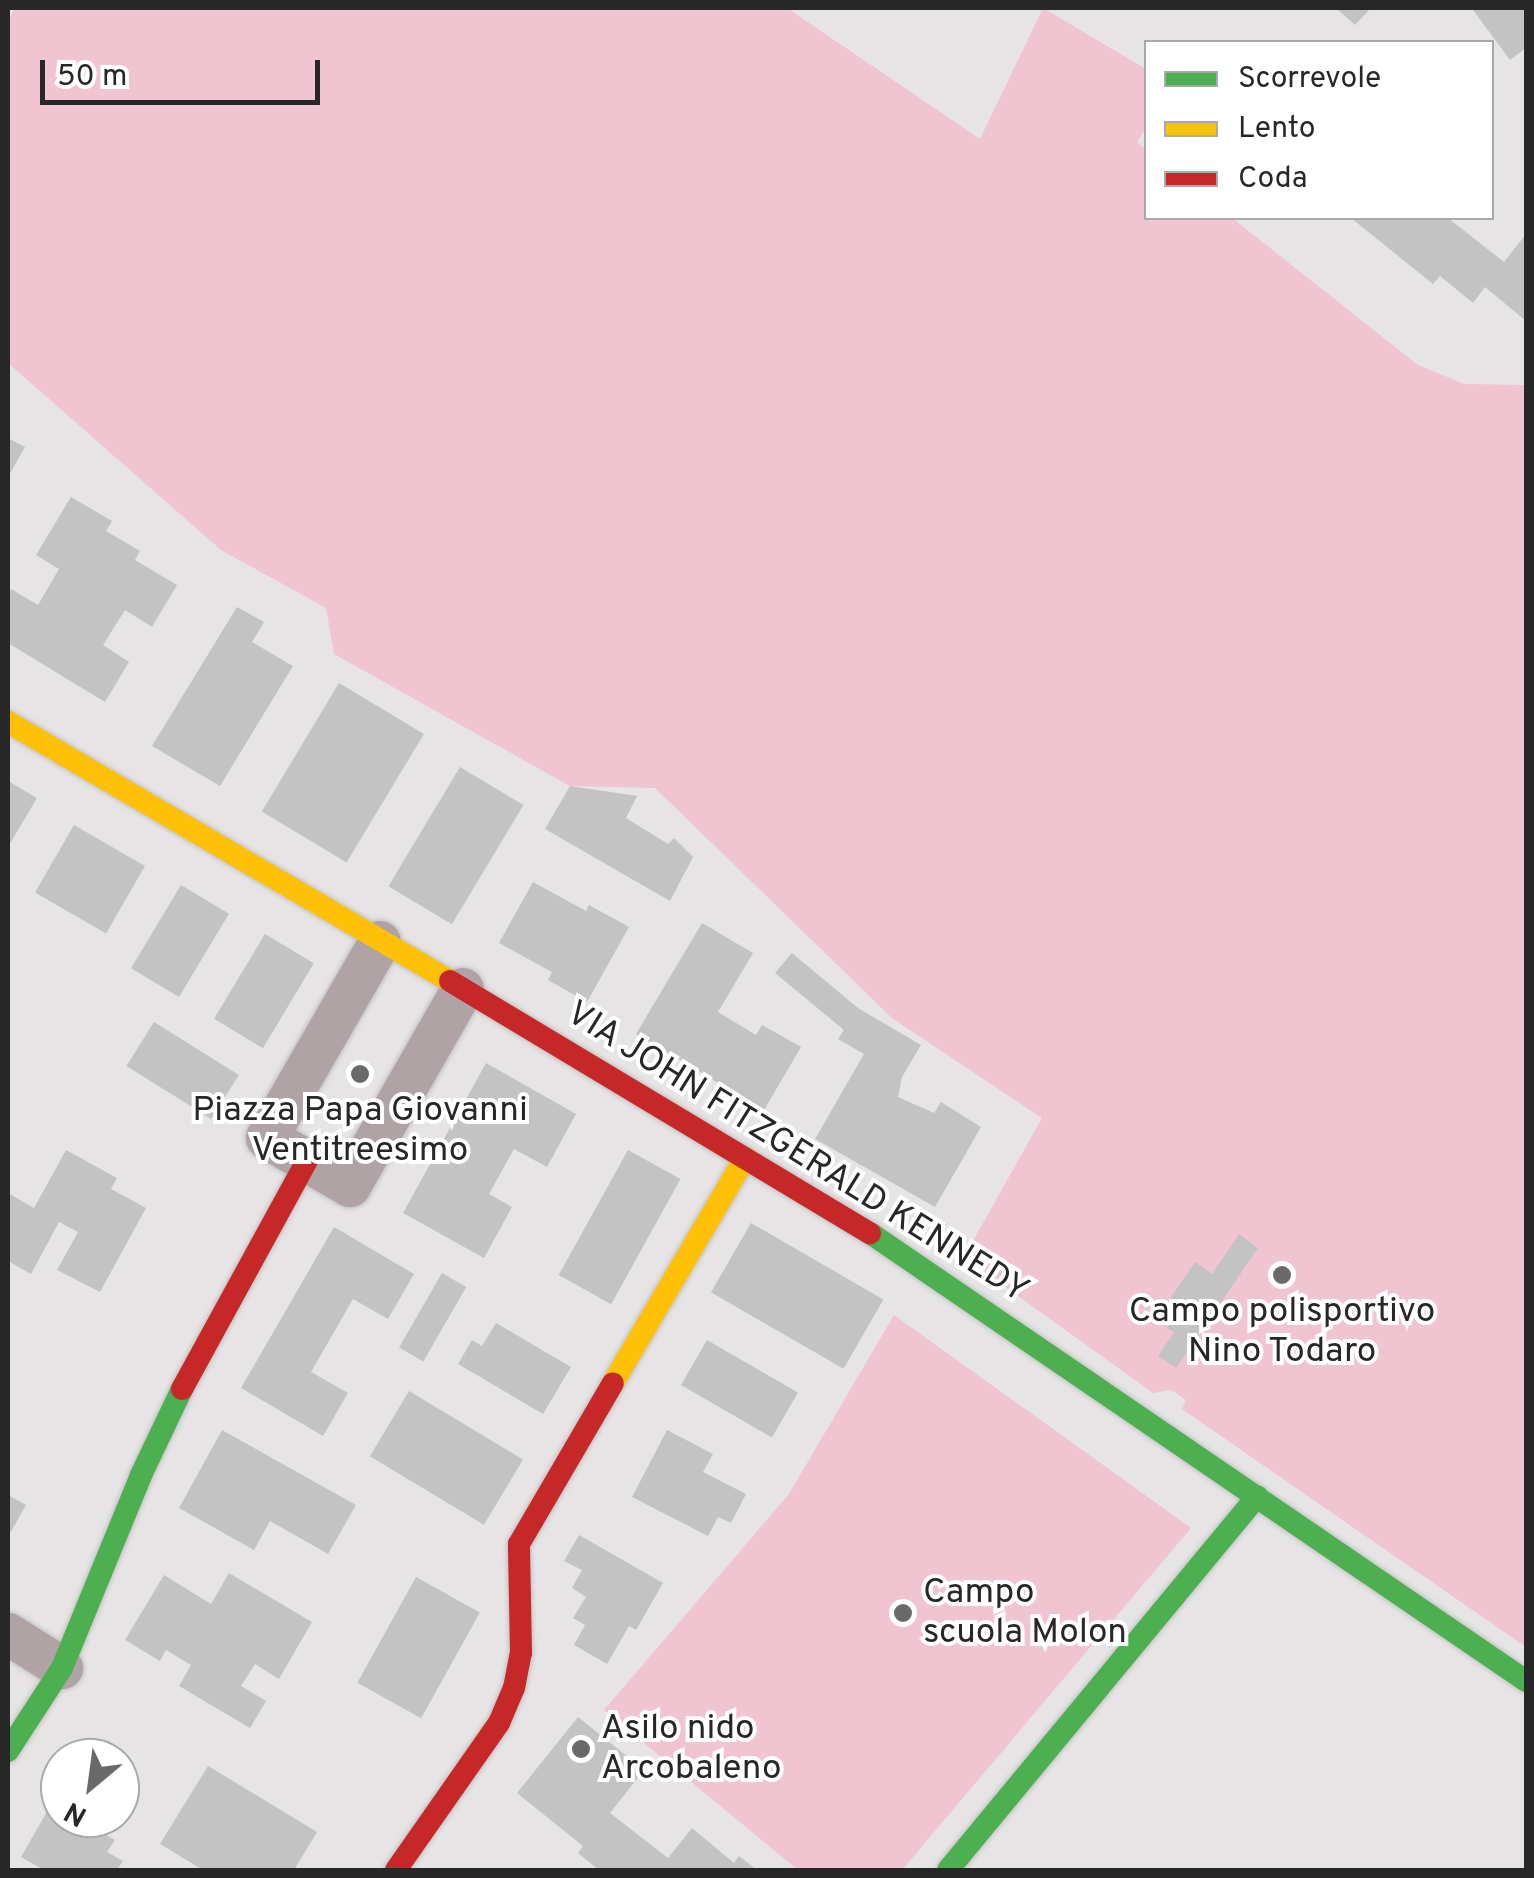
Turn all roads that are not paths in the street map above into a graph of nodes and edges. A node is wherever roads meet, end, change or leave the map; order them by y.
1 (8, 722) edge
2 (380, 942) junction
3 (463, 989) junction
4 (745, 1158) junction
5 (300, 1173) junction
6 (1257, 1496) junction
7 (8, 1634) edge
8 (62, 1668) junction
9 (1526, 1681) edge
10 (8, 1751) edge
11 (396, 1870) edge
12 (948, 1870) edge

1 - 2 street, VIA JOHN FITZGERALD KENNEDY
2 - 3 street, VIA JOHN FITZGERALD KENNEDY
2 - 5 street
3 - 4 street, VIA JOHN FITZGERALD KENNEDY
3 - 5 street
4 - 6 street, VIA JOHN FITZGERALD KENNEDY
4 - 11 street
5 - 8 street
6 - 9 street, VIA JOHN FITZGERALD KENNEDY
6 - 12 street
7 - 8 street
8 - 10 street

